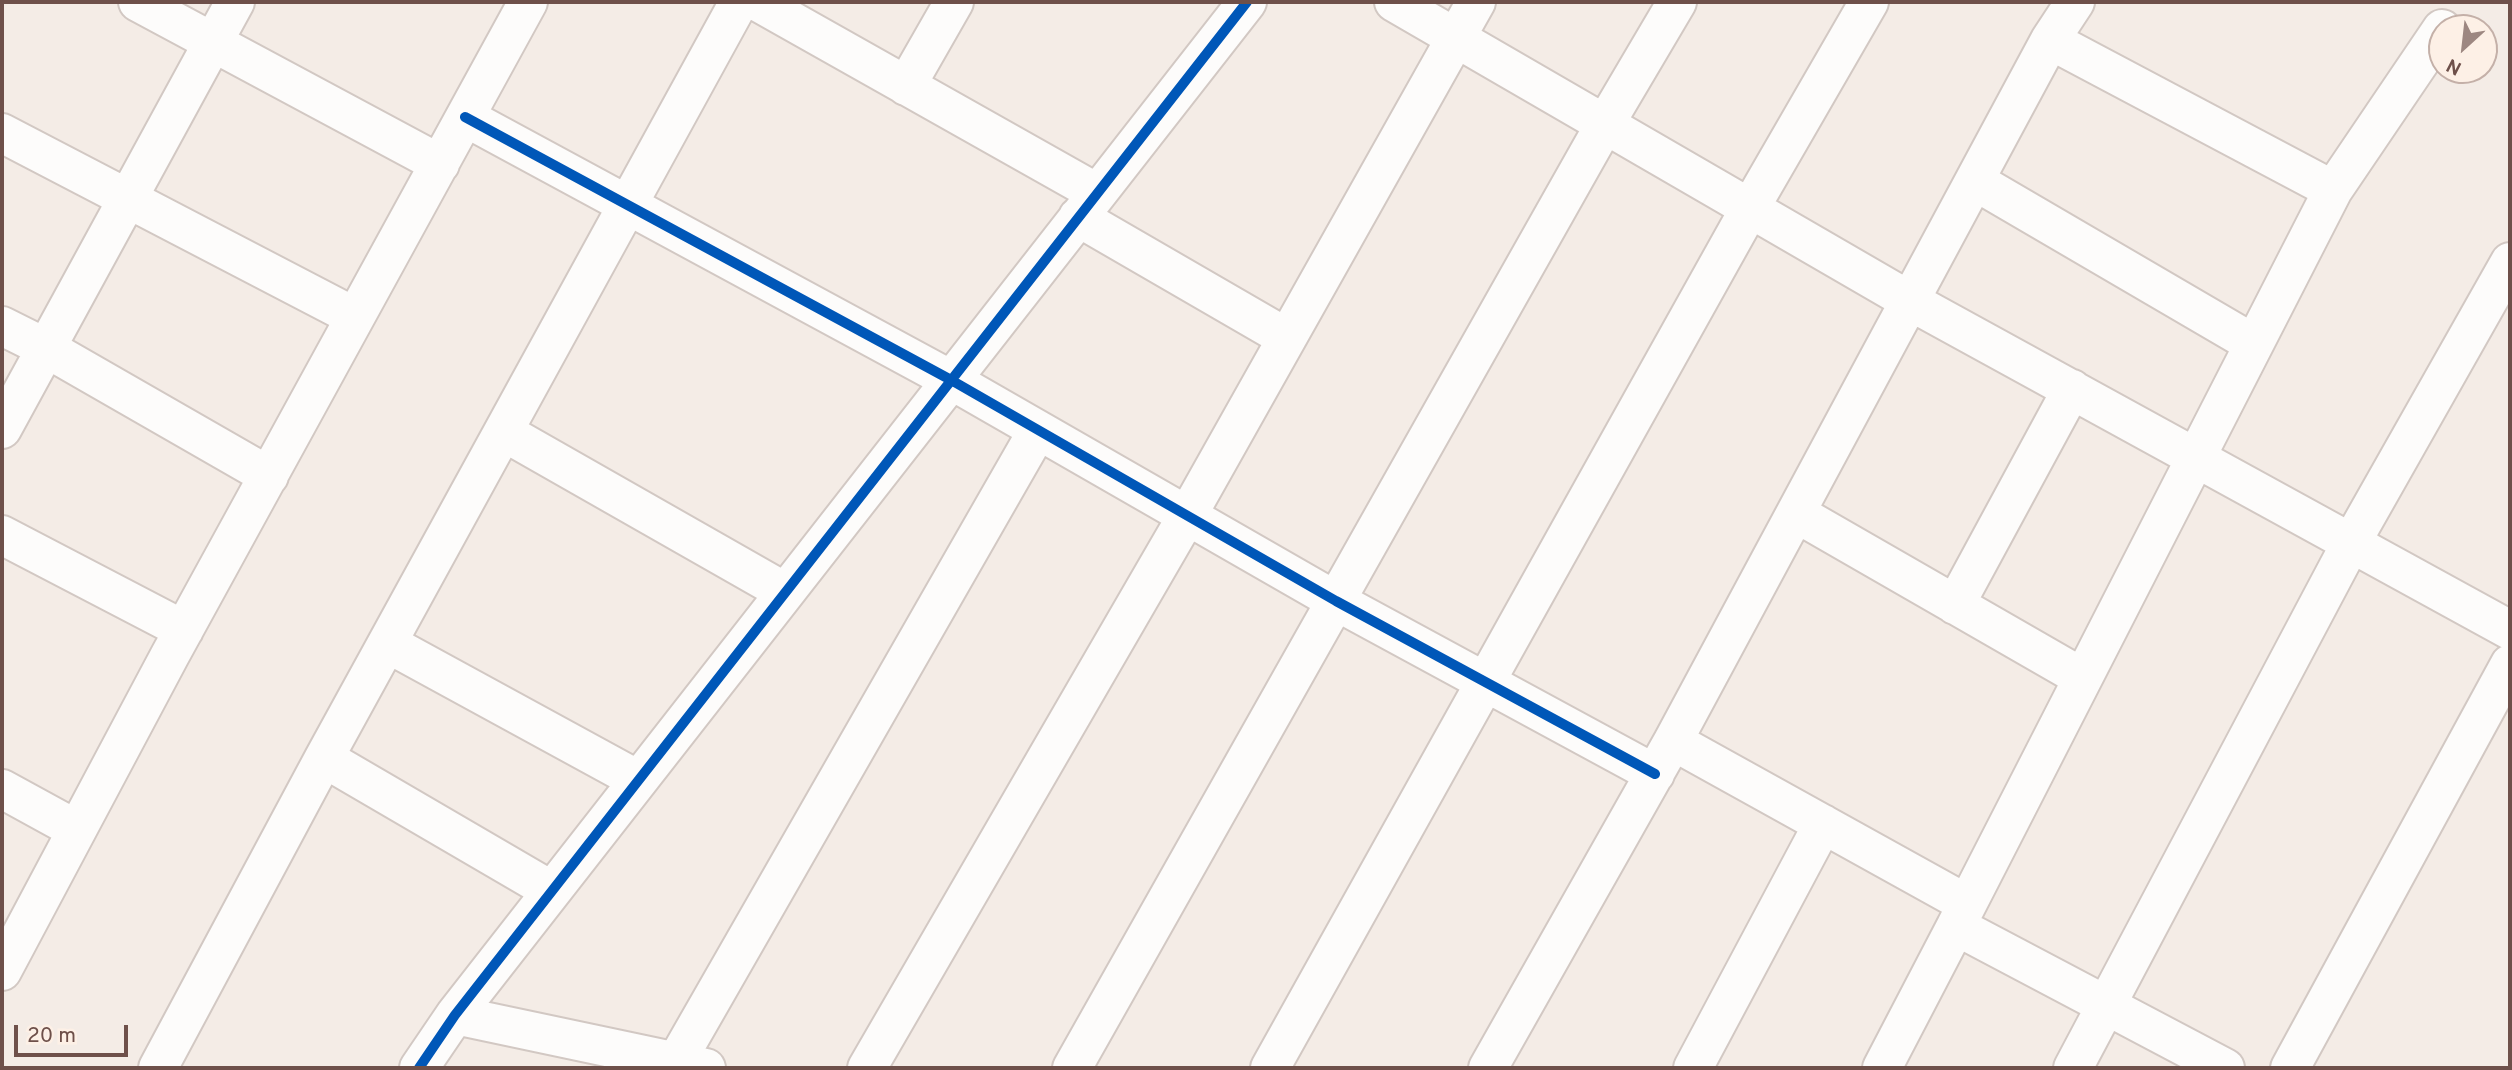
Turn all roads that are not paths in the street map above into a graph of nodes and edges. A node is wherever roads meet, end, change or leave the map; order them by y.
1 (138, 2) edge
2 (235, 2) edge
3 (528, 2) edge
4 (739, 2) edge
5 (758, 2) edge
6 (954, 2) edge
7 (1247, 2) edge
8 (1394, 2) edge
9 (1476, 2) edge
10 (1678, 2) edge
11 (1869, 2) edge
12 (2075, 2) edge
13 (1456, 38) junction
14 (2050, 40) junction
15 (214, 41) junction
16 (2428, 42) edge
17 (906, 86) junction
18 (465, 117) junction
19 (1605, 124) junction
20 (2, 133) edge
21 (440, 164) junction
22 (1975, 181) junction
23 (2333, 190) junction
24 (127, 199) junction
25 (628, 205) junction
26 (1087, 205) junction
27 (1750, 208) junction
28 (2510, 262) edge
29 (1910, 301) junction
30 (355, 317) junction
31 (2, 326) edge
32 (1287, 338) junction
33 (2254, 344) junction
34 (46, 348) junction
35 (951, 380) junction
36 (2072, 388) junction
37 (2, 429) edge
38 (1038, 430) junction
39 (504, 432) junction
40 (2196, 457) junction
41 (268, 476) junction
42 (1796, 513) junction
43 (1187, 516) junction
44 (2, 535) edge
45 (2351, 543) junction
46 (785, 592) junction
47 (1336, 601) junction
48 (1955, 605) junction
49 (184, 630) junction
50 (2510, 630) edge
51 (387, 643) junction
52 (2510, 664) edge
53 (2083, 678) junction
54 (1485, 681) junction
55 (1673, 741) junction
56 (324, 758) junction
57 (1655, 774) junction
58 (638, 780) junction
59 (2, 789) edge
60 (1823, 824) junction
61 (77, 830) junction
62 (552, 891) junction
63 (1961, 915) junction
64 (2, 971) edge
65 (2106, 1006) junction
66 (454, 1015) junction
67 (691, 1065) edge
68 (158, 1068) edge
69 (419, 1068) edge
70 (867, 1068) edge
71 (1072, 1068) edge
72 (1270, 1068) edge
73 (1488, 1068) edge
74 (1693, 1068) edge
75 (1882, 1068) edge
76 (2073, 1068) edge
77 (2225, 1068) edge
78 (2290, 1068) edge

1 - 15 street
2 - 15 street
3 - 18 street
4 - 25 street
5 - 17 street
6 - 17 street
7 - 26 street
8 - 13 street
9 - 13 street
10 - 19 street
11 - 27 street
12 - 14 street
13 - 19 street
13 - 32 street
14 - 22 street
14 - 23 street
15 - 21 street
15 - 24 street
16 - 23 street
17 - 26 street
18 - 21 street
18 - 25 street
19 - 27 street
19 - 47 street
20 - 24 street
21 - 30 street
22 - 29 street
22 - 33 street
23 - 33 street
24 - 30 street
24 - 34 street
25 - 35 street
25 - 39 street
26 - 32 street
26 - 35 street
27 - 29 street
27 - 54 street
28 - 45 street
29 - 36 street
29 - 42 street
30 - 41 street
31 - 34 street
32 - 43 street
33 - 40 street
34 - 37 street
34 - 41 street
35 - 38 street
35 - 46 street
36 - 40 street
36 - 48 street
38 - 43 street
38 - 67 street
39 - 46 street
39 - 51 street
40 - 45 street
40 - 53 street
41 - 49 street
42 - 48 street
42 - 55 street
43 - 47 street
43 - 70 street
44 - 49 street
45 - 50 street
45 - 65 street
46 - 58 street
47 - 54 street
47 - 71 street
48 - 53 street
49 - 61 street
51 - 56 street
51 - 58 street
52 - 78 street
53 - 63 street
54 - 57 street
54 - 72 street
55 - 57 street
55 - 60 street
56 - 62 street
56 - 68 street
57 - 73 street
58 - 62 street
59 - 61 street
60 - 63 street
60 - 74 street
61 - 64 street
62 - 66 street
63 - 65 street
63 - 75 street
65 - 76 street
65 - 77 street
66 - 67 street
66 - 69 street

